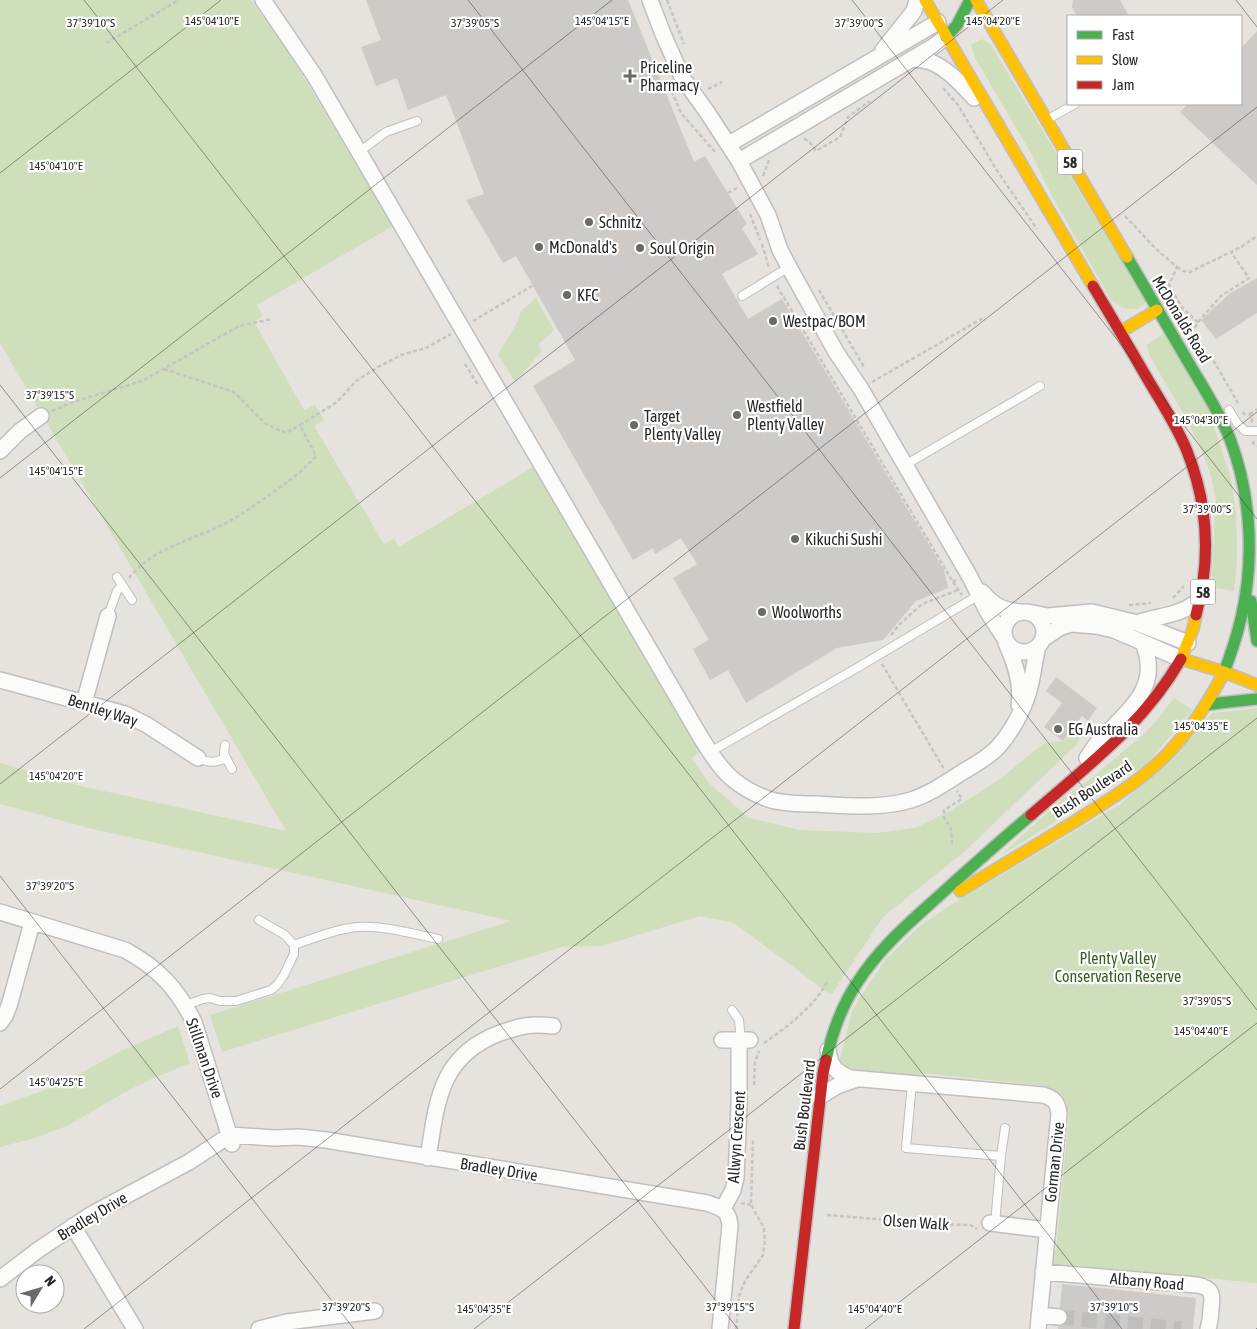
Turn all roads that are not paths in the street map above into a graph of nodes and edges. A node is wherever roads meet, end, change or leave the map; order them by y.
1 (264, 0) edge
2 (650, 0) edge
3 (917, 0) edge
4 (925, 0) edge
5 (968, 0) edge
6 (976, 0) edge
7 (938, 22) junction
8 (946, 37) junction
9 (878, 58) junction
10 (913, 58) junction
11 (1073, 105) edge
12 (994, 119) junction
13 (1046, 120) junction
14 (418, 121) dead end
15 (729, 144) junction
16 (359, 152) junction
17 (739, 161) junction
18 (789, 267) junction
19 (742, 296) dead end
20 (1157, 310) junction
21 (1120, 332) junction
22 (1188, 362) junction
23 (1207, 379) dead end
24 (1040, 386) dead end
25 (1222, 400) dead end
26 (41, 416) road end
27 (1255, 431) edge
28 (0, 451) edge
29 (905, 465) junction
30 (969, 575) junction
31 (117, 577) dead end
32 (1249, 584) junction
33 (122, 585) junction
34 (1202, 595) junction
35 (972, 599) junction
36 (132, 600) dead end
37 (1024, 612) junction
38 (108, 616) joint
39 (1137, 623) junction
40 (1005, 641) junction
41 (1257, 641) edge
42 (1041, 643) junction
43 (1143, 643) junction
44 (1192, 645) junction
45 (1226, 656) junction
46 (1181, 659) junction
47 (1243, 662) dead end
48 (1224, 672) junction
49 (0, 680) edge
50 (1257, 685) edge
51 (1257, 699) edge
52 (84, 703) junction
53 (1206, 706) junction
54 (1013, 726) junction
55 (224, 745) dead end
56 (710, 752) junction
57 (198, 758) joint
58 (226, 758) junction
59 (232, 769) dead end
60 (1071, 779) junction
61 (0, 912) edge
62 (919, 915) junction
63 (259, 920) dead end
64 (32, 923) junction
65 (438, 939) dead end
66 (294, 945) junction
67 (186, 1005) junction
68 (732, 1010) dead end
69 (0, 1023) edge
70 (553, 1026) dead end
71 (722, 1040) dead end
72 (743, 1040) junction
73 (828, 1049) junction
74 (861, 1079) junction
75 (912, 1083) junction
76 (819, 1097) junction
77 (1004, 1128) dead end
78 (231, 1140) junction
79 (1002, 1156) junction
80 (428, 1158) junction
81 (723, 1209) junction
82 (993, 1223) joint
83 (73, 1226) junction
84 (1047, 1230) junction
85 (1043, 1272) junction
86 (0, 1278) edge
87 (375, 1310) dead end
88 (1059, 1317) tunnel mouth
89 (1038, 1322) edge
90 (135, 1329) edge
91 (259, 1329) edge
92 (720, 1329) edge
93 (794, 1329) edge
94 (1208, 1329) edge

1 - 16 street
2 - 15 street
3 - 9 street
4 - 7 main road, 58
5 - 7 main road
5 - 8 main road
6 - 13 main road, McDonalds Road / 58
7 - 8 main road, 58
7 - 9 street
8 - 10 street
8 - 12 main road, 58
9 - 15 street
10 - 12 street
10 - 17 street
11 - 13 lane
12 - 21 main road, 58
13 - 20 main road, McDonalds Road / 58
14 - 16 lane
15 - 17 street
16 - 56 street
17 - 18 street
18 - 19 lane
18 - 29 street
20 - 21 main road
20 - 22 main road, McDonalds Road / 58
21 - 34 main road, 58
22 - 23 lane
22 - 32 main road, McDonalds Road / 58
24 - 29 lane
25 - 27 lane
26 - 28 street
29 - 30 street
30 - 35 street
30 - 37 street
31 - 33 lane
32 - 41 main road, 58
32 - 45 main road, McDonalds Road / 58
33 - 36 lane
33 - 38 lane
34 - 39 street
34 - 44 main road, 58
35 - 40 street
35 - 56 lane
37 - 39 street
37 - 40 street
37 - 42 street
38 - 52 street
39 - 44 street
40 - 42 street
40 - 54 street
42 - 43 street
42 - 54 street
43 - 46 street
43 - 60 street
44 - 46 main road, 58
45 - 47 main road
45 - 48 main road, 58
46 - 48 main road
46 - 60 main road, Bush Boulevard
48 - 50 main road
48 - 53 main road, Bush Boulevard
49 - 52 street, Bentley Way
51 - 53 main road
52 - 57 street, Bentley Way
53 - 62 main road, Bush Boulevard
54 - 56 street
55 - 58 lane
57 - 58 lane
58 - 59 lane
60 - 62 main road, Bush Boulevard
61 - 64 street, Stillman Drive
62 - 73 main road, Bush Boulevard
63 - 66 lane
64 - 67 street, Stillman Drive
64 - 69 street
65 - 66 lane
66 - 67 lane
67 - 78 street, Stillman Drive
68 - 72 lane
70 - 80 street
71 - 72 street
72 - 81 street, Allwyn Crescent
73 - 74 street
73 - 76 main road, Bush Boulevard
74 - 75 street, Gorman Drive
74 - 76 street
75 - 79 lane
75 - 84 street, Gorman Drive
76 - 93 main road, Bush Boulevard
77 - 79 lane
78 - 80 street, Bradley Drive
78 - 83 street, Bradley Drive
79 - 82 lane
80 - 81 street, Bradley Drive
81 - 92 street
82 - 84 street
83 - 86 street, Bradley Drive
83 - 90 street
84 - 85 street, Gorman Drive
85 - 89 street, Gorman Drive
85 - 94 street, Albany Road
87 - 91 street
88 - 89 street

